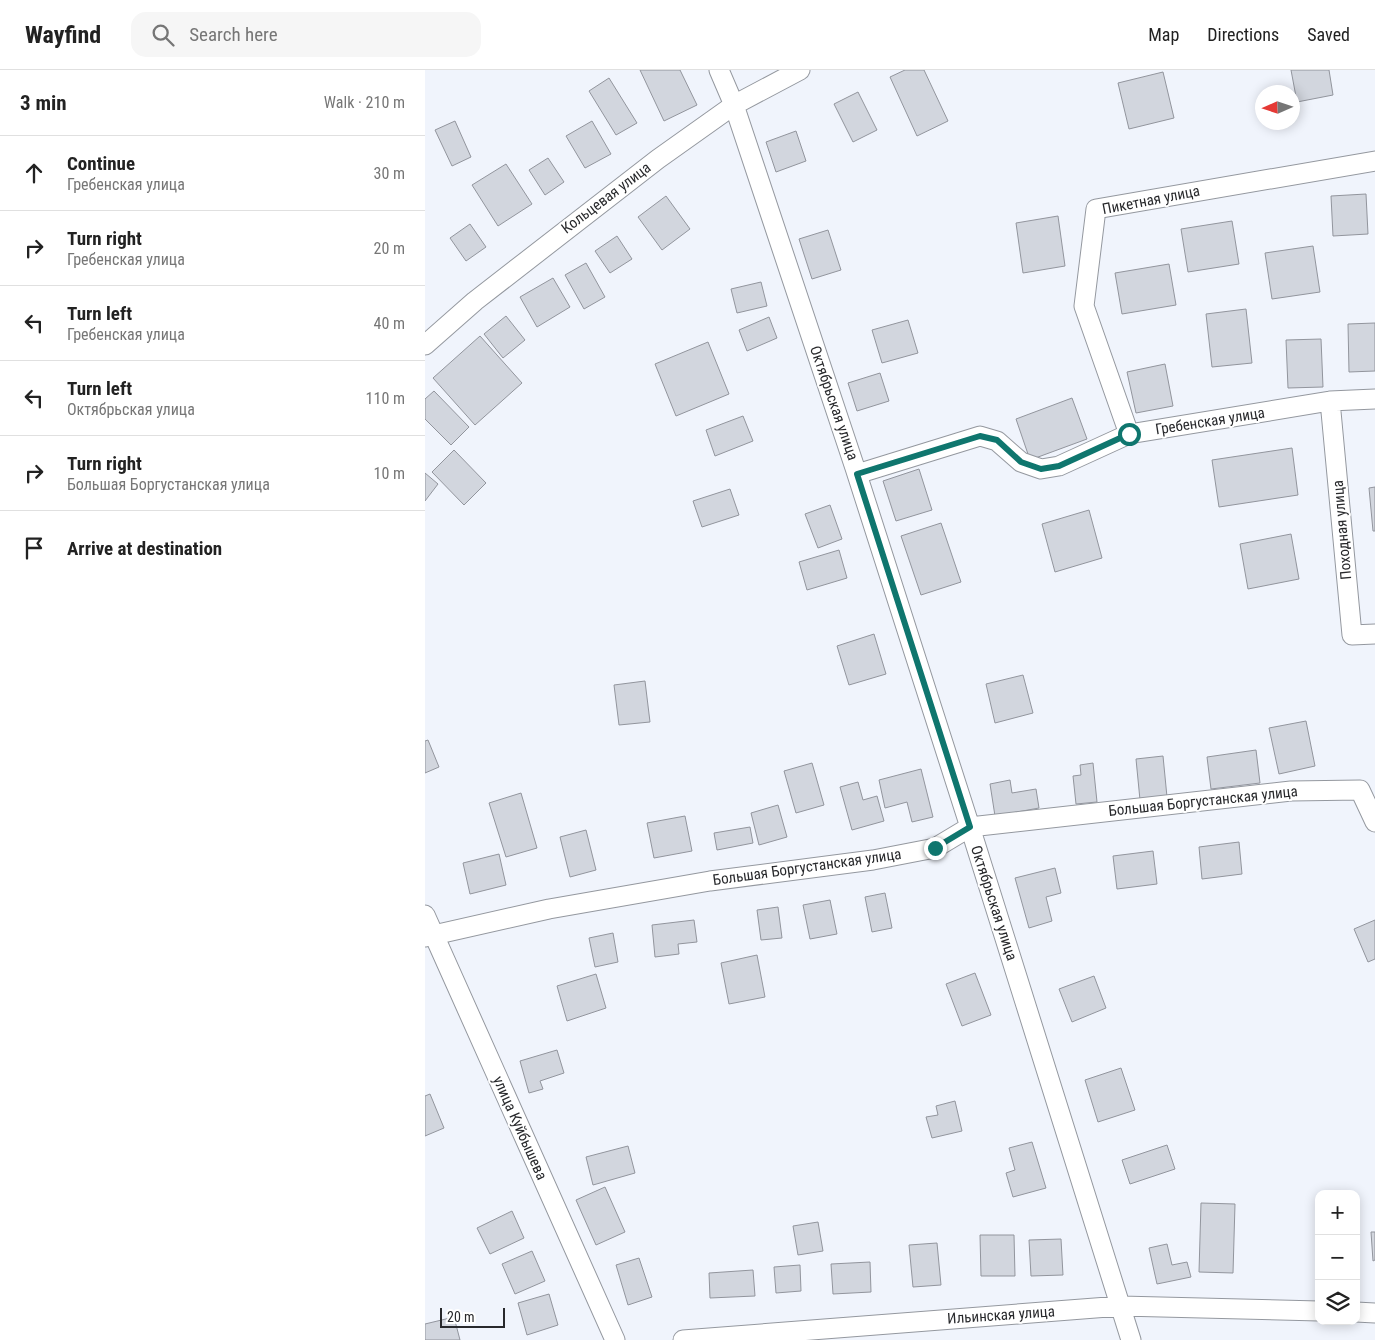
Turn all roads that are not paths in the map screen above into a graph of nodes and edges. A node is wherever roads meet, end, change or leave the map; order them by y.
1 (719, 70) edge
2 (800, 70) edge
3 (734, 105) junction
4 (1375, 161) edge
5 (425, 345) edge
6 (1375, 399) edge
7 (1330, 402) junction
8 (1129, 434) junction
9 (857, 474) junction
10 (1375, 634) edge
11 (1375, 822) edge
12 (970, 827) junction
13 (425, 915) edge
14 (429, 936) edge
15 (1121, 1306) junction
16 (1315, 1311) edge
17 (1360, 1312) edge
18 (1375, 1313) edge
19 (615, 1340) edge
20 (683, 1340) edge
21 (1131, 1340) edge

1 - 3 street, Октябрьская улица
2 - 3 street, Кольцевая улица
3 - 5 street, Кольцевая улица
3 - 9 street, Октябрьская улица
4 - 8 street, Пикетная улица
6 - 7 street, Гребенская улица
7 - 8 street, Гребенская улица
7 - 10 street, Походная улица
8 - 9 street, Гребенская улица
9 - 12 street, Октябрьская улица
11 - 12 street, Большая Боргустанская улица
12 - 14 street, Большая Боргустанская улица
12 - 15 street, Октябрьская улица
13 - 14 street, улица Куйбышева
14 - 19 street, улица Куйбышева
15 - 16 street, Ильинская улица
15 - 20 street, Ильинская улица
15 - 21 street, Октябрьская улица
17 - 18 street

